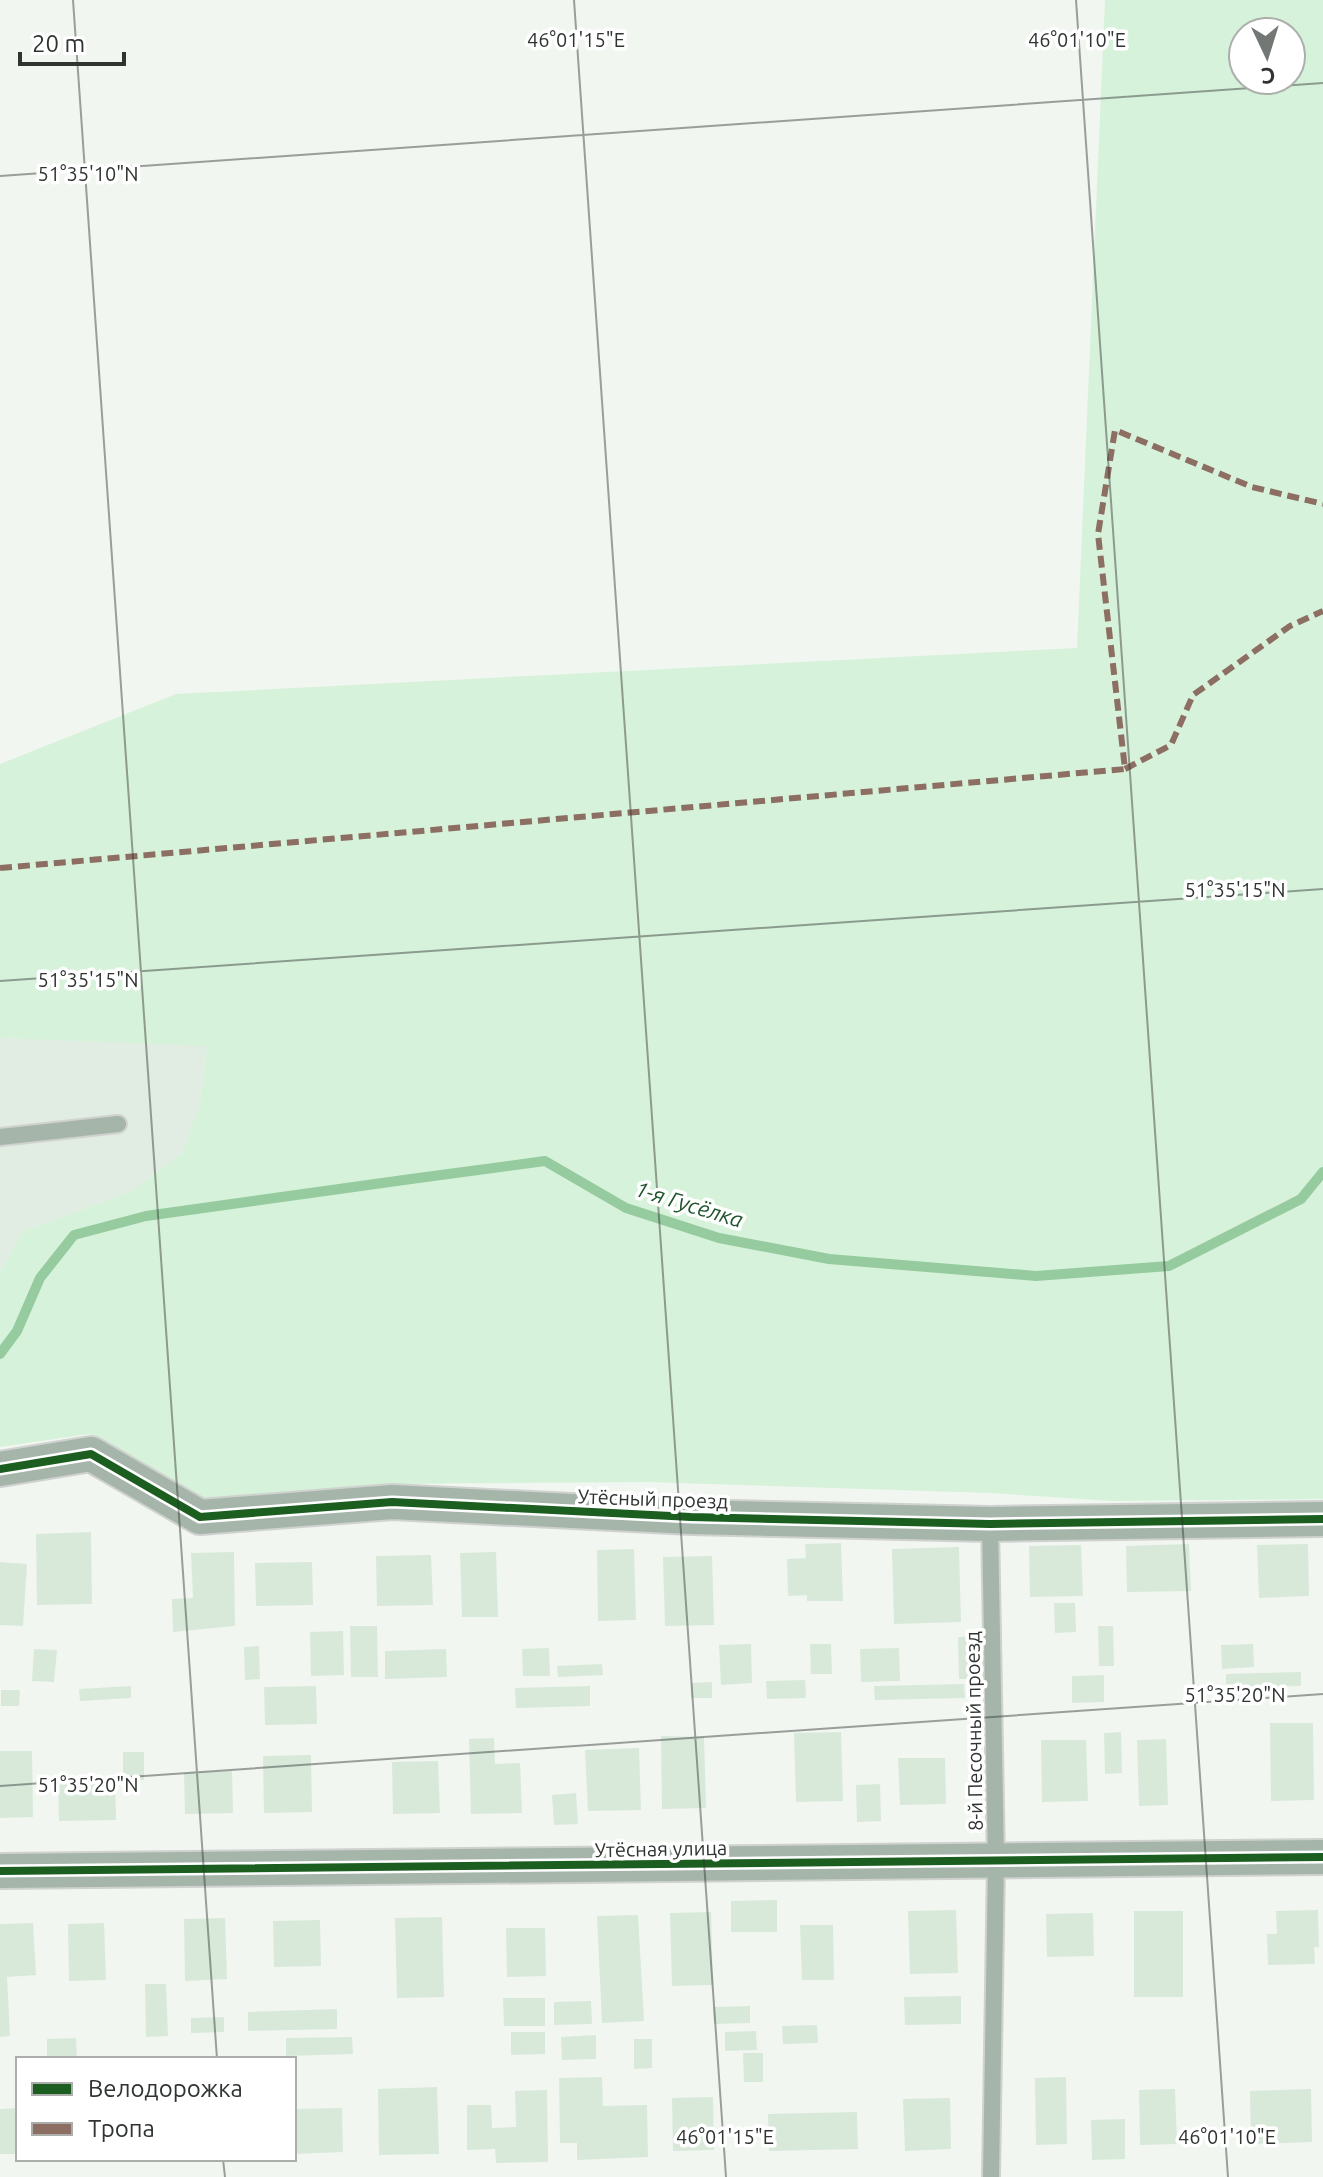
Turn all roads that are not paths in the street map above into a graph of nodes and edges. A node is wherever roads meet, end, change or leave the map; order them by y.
1 (118, 1124) dead end
2 (0, 1137) edge
3 (0, 1469) edge
4 (1323, 1519) edge
5 (990, 1524) junction
6 (1323, 1857) edge
7 (996, 1862) junction
8 (0, 1871) edge
9 (991, 2177) edge

1 - 2 lane
3 - 5 street, Утёсный проезд
4 - 5 street, Утёсный проезд
5 - 7 lane, 8-й Песочный проезд
6 - 7 street, Утёсная улица
7 - 8 street, Утёсная улица
7 - 9 lane, 8-й Песочный проезд

